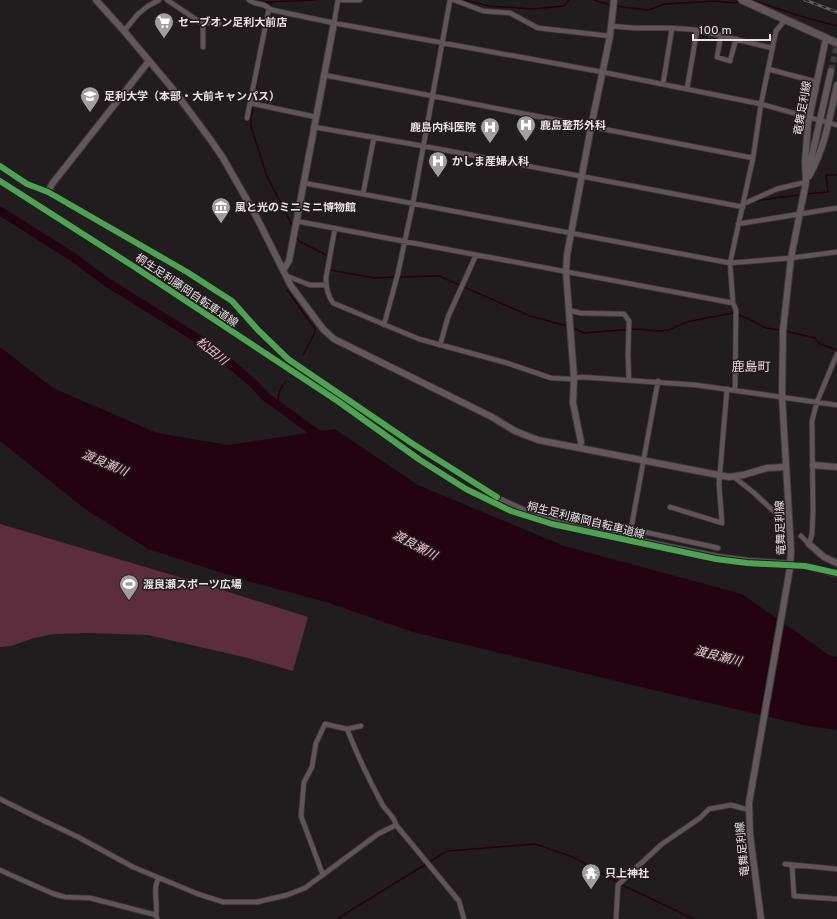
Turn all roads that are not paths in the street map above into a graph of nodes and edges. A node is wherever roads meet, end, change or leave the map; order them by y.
1 (96, 0) edge
2 (159, 0) edge
3 (167, 0) edge
4 (249, 0) edge
5 (338, 0) edge
6 (360, 0) edge
7 (450, 0) edge
8 (454, 0) edge
9 (614, 0) edge
10 (742, 0) edge
11 (269, 8) junction
12 (785, 20) junction
13 (334, 22) junction
14 (203, 23) junction
15 (219, 24) dead end
16 (611, 26) junction
17 (672, 28) junction
18 (697, 30) junction
19 (124, 31) junction
20 (721, 35) junction
21 (610, 36) junction
22 (826, 38) junction
23 (736, 39) junction
24 (443, 43) junction
25 (837, 43) edge
26 (202, 47) dead end
27 (772, 48) junction
28 (149, 61) junction
29 (768, 69) junction
30 (831, 71) tunnel mouth
31 (602, 72) junction
32 (324, 75) junction
33 (817, 82) junction
34 (663, 84) junction
35 (837, 87) edge
36 (687, 89) junction
37 (433, 96) junction
38 (250, 102) junction
39 (761, 104) junction
40 (316, 117) junction
41 (809, 117) junction
42 (247, 118) dead end
43 (820, 120) junction
44 (829, 123) junction
45 (837, 125) edge
46 (314, 127) junction
47 (591, 127) junction
48 (374, 137) junction
49 (423, 146) junction
50 (752, 158) junction
51 (0, 166) edge
52 (582, 177) junction
53 (806, 182) junction
54 (304, 183) junction
55 (48, 192) junction
56 (363, 194) junction
57 (413, 203) junction
58 (743, 205) junction
59 (837, 208) edge
60 (800, 214) junction
61 (296, 221) junction
62 (738, 224) junction
63 (335, 228) junction
64 (572, 233) junction
65 (404, 242) junction
66 (837, 252) edge
67 (476, 255) junction
68 (791, 258) junction
69 (730, 263) junction
70 (284, 270) junction
71 (566, 272) junction
72 (287, 276) junction
73 (326, 286) junction
74 (733, 302) junction
75 (569, 310) junction
76 (384, 325) junction
77 (440, 345) junction
78 (837, 354) edge
79 (574, 378) junction
80 (629, 380) junction
81 (658, 382) junction
82 (727, 389) junction
83 (735, 390) junction
84 (782, 396) junction
85 (817, 402) junction
86 (837, 405) edge
87 (580, 447) junction
88 (644, 461) junction
89 (813, 465) junction
90 (786, 467) junction
91 (837, 468) edge
92 (719, 476) junction
93 (734, 477) junction
94 (670, 507) dead end
95 (781, 518) dead end
96 (801, 536) dead end
97 (809, 544) junction
98 (718, 548) dead end
99 (837, 563) edge
100 (791, 566) junction
101 (361, 726) dead end
102 (347, 729) junction
103 (0, 799) edge
104 (749, 810) junction
105 (396, 825) junction
106 (785, 864) dead end
107 (792, 864) junction
108 (837, 868) edge
109 (0, 870) edge
110 (323, 876) junction
111 (159, 878) junction
112 (837, 899) edge
113 (156, 917) edge
114 (464, 919) edge
115 (616, 919) edge
116 (761, 919) edge

1 - 19 street
2 - 19 street
3 - 14 street
4 - 11 street
5 - 6 street
5 - 13 street
7 - 24 street
8 - 21 street
9 - 16 street
10 - 12 main road
11 - 13 street
11 - 38 street
12 - 22 main road
12 - 27 street
13 - 24 street
13 - 32 street
14 - 15 street
14 - 26 street
16 - 17 street
16 - 21 street
17 - 18 street
17 - 34 street
18 - 20 street
18 - 36 street
19 - 28 street
20 - 23 street
20 - 23 street
21 - 31 street
22 - 25 main road
22 - 33 street, 竜舞足利線
23 - 27 street
24 - 31 street
24 - 37 street
27 - 29 street
28 - 55 street
28 - 70 street
29 - 33 street
29 - 39 street
30 - 43 street
31 - 34 street
31 - 47 street
32 - 37 street
32 - 40 street
33 - 41 street, 竜舞足利線
34 - 36 street
35 - 44 street, 竜舞足利線
36 - 39 street
37 - 47 street
37 - 49 street
38 - 40 street
38 - 42 street
39 - 41 street
39 - 50 street
40 - 46 street
41 - 43 street
41 - 53 street, 竜舞足利線
43 - 44 street
43 - 53 street
44 - 45 street
44 - 53 street, 竜舞足利線
46 - 48 street
46 - 54 street
47 - 50 street
47 - 52 street
48 - 49 street
48 - 56 street
49 - 52 street
49 - 57 street
50 - 58 street
51 - 55 street
52 - 58 street
52 - 64 street
53 - 58 street
53 - 60 street, 竜舞足利線
54 - 56 street
54 - 61 street
55 - 100 street
56 - 57 street
57 - 64 street
57 - 65 street
58 - 62 street
59 - 60 street
60 - 62 street
60 - 68 street, 竜舞足利線
61 - 63 street
61 - 70 street
62 - 69 street
63 - 65 street
63 - 73 street
64 - 69 street
64 - 71 street
65 - 67 street
65 - 76 street
66 - 68 street
67 - 71 street
67 - 77 street
68 - 69 street
68 - 84 street, 竜舞足利線
69 - 74 street
70 - 72 street
71 - 74 street
71 - 75 street
72 - 73 street
72 - 87 street
73 - 76 street
74 - 83 street
75 - 79 street
75 - 80 street
76 - 77 street
77 - 79 street
78 - 85 street
79 - 80 street
79 - 87 street
80 - 81 street
81 - 82 street
81 - 88 street
82 - 83 street
82 - 92 street
83 - 84 street
84 - 85 street
84 - 90 street, 竜舞足利線
85 - 86 street
85 - 89 street
87 - 88 street
88 - 92 street
88 - 98 street
89 - 91 street
89 - 97 street
90 - 93 street
90 - 100 street, 竜舞足利線
92 - 93 street
92 - 94 street
93 - 95 street
96 - 97 street
97 - 99 street
100 - 104 street, 竜舞足利線
101 - 102 street
102 - 105 street
102 - 110 street
103 - 111 street
104 - 115 street
104 - 116 street, 竜舞足利線
105 - 110 street
105 - 114 street
106 - 107 street
107 - 108 street
107 - 112 street
109 - 113 street
110 - 111 street
111 - 113 street

